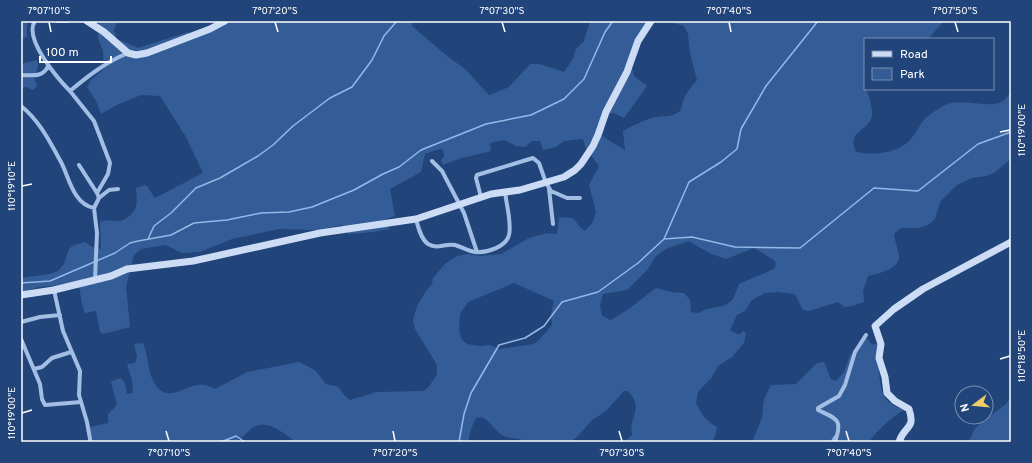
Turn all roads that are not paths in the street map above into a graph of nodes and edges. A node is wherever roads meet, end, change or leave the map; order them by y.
1 (35, 21) edge
2 (58, 21) edge
3 (68, 21) edge
4 (87, 21) edge
5 (226, 21) edge
6 (651, 21) edge
7 (214, 24) edge
8 (128, 52) junction
9 (48, 66) junction
10 (21, 75) edge
11 (70, 91) junction
12 (21, 106) edge
13 (432, 161) dead end
14 (79, 165) dead end
15 (547, 185) junction
16 (118, 189) dead end
17 (505, 191) junction
18 (97, 193) junction
19 (99, 198) junction
20 (482, 198) junction
21 (580, 198) dead end
22 (460, 205) junction
23 (94, 208) junction
24 (416, 219) junction
25 (553, 224) dead end
26 (1011, 242) edge
27 (477, 252) junction
28 (95, 279) junction
29 (54, 290) junction
30 (21, 295) edge
31 (60, 315) junction
32 (21, 322) edge
33 (866, 335) dead end
34 (21, 339) edge
35 (71, 352) junction
36 (34, 369) junction
37 (81, 402) junction
38 (90, 439) dead end
39 (835, 442) edge
40 (900, 442) edge

1 - 9 street
2 - 3 street
4 - 8 street
5 - 7 street
6 - 15 street
7 - 8 street
8 - 11 street
9 - 10 street
9 - 11 street
11 - 18 street
12 - 23 street
13 - 22 street
14 - 18 street
15 - 17 street
15 - 20 street
15 - 21 street
15 - 25 street
16 - 19 street
17 - 20 street
17 - 27 street
18 - 19 street
19 - 23 street
20 - 22 street
22 - 24 street
22 - 27 street
23 - 28 street
24 - 27 street
24 - 28 street
26 - 40 street
28 - 29 street
29 - 30 street
29 - 31 street
31 - 32 street
31 - 35 street
33 - 39 street
34 - 36 street
35 - 36 street
35 - 37 street
36 - 37 street
37 - 38 street

